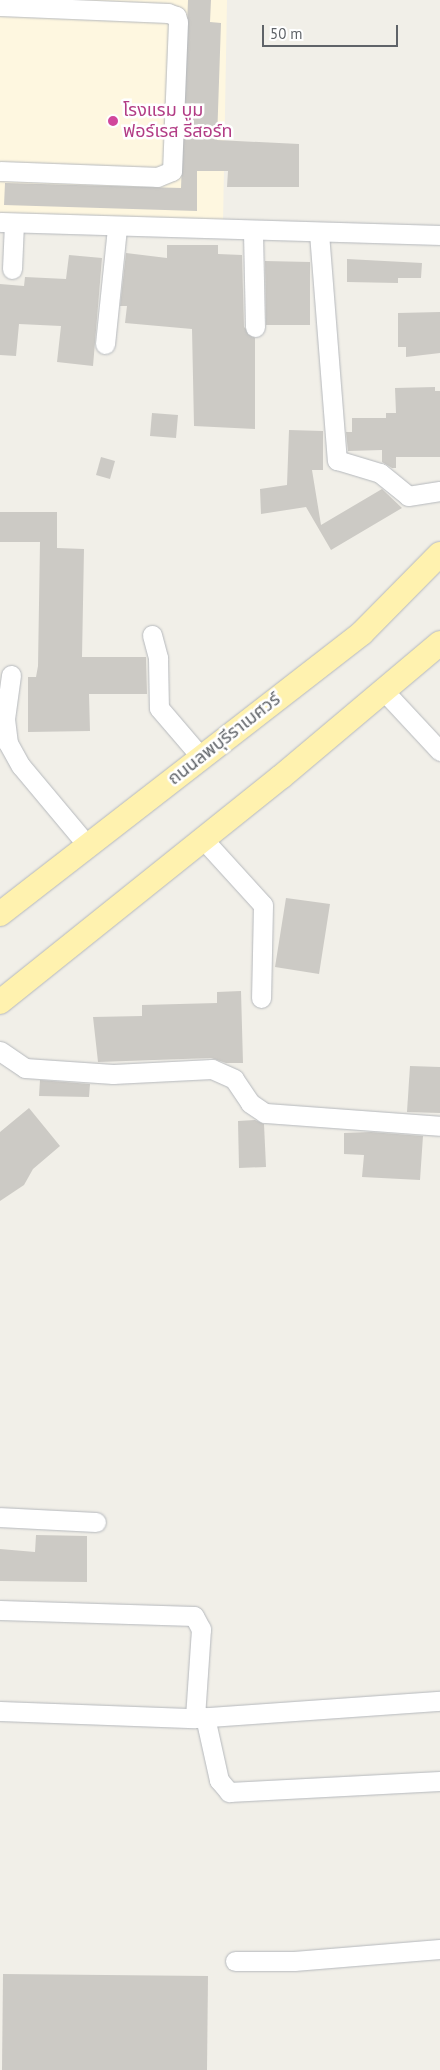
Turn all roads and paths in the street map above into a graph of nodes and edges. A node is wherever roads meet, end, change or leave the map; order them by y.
1 (0, 6) edge
2 (0, 171) edge
3 (7, 223) edge
4 (117, 227) junction
5 (253, 232) junction
6 (319, 233) junction
7 (440, 235) edge
8 (12, 269) dead end
9 (255, 327) dead end
10 (104, 344) dead end
11 (440, 492) edge
12 (440, 554) edge
13 (152, 635) dead end
14 (440, 643) edge
15 (11, 676) dead end
16 (384, 691) junction
17 (440, 751) edge
18 (201, 757) junction
19 (203, 839) junction
20 (87, 845) junction
21 (0, 914) edge
22 (261, 998) dead end
23 (0, 1002) edge
24 (0, 1051) edge
25 (440, 1126) edge
26 (0, 1517) edge
27 (96, 1522) dead end
28 (0, 1610) edge
29 (440, 1701) edge
30 (0, 1711) edge
31 (200, 1717) junction
32 (440, 1781) edge
33 (440, 1950) edge
34 (235, 1961) dead end

1 - 2 street
3 - 4 street
3 - 8 street
4 - 5 street
4 - 10 street
5 - 6 street
5 - 9 street
6 - 7 street
6 - 11 street
12 - 18 main road, ถนนลพบุรีราเมศวร์
13 - 18 street
14 - 16 main road
15 - 20 street
16 - 17 street
16 - 19 main road
18 - 20 main road, ถนนลพบุรีราเมศวร์
19 - 22 street
19 - 23 main road
20 - 21 main road, ถนนลพบุรีราเมศวร์
24 - 25 street
26 - 27 street
28 - 31 street
29 - 31 street
30 - 31 street
31 - 32 street
33 - 34 street

